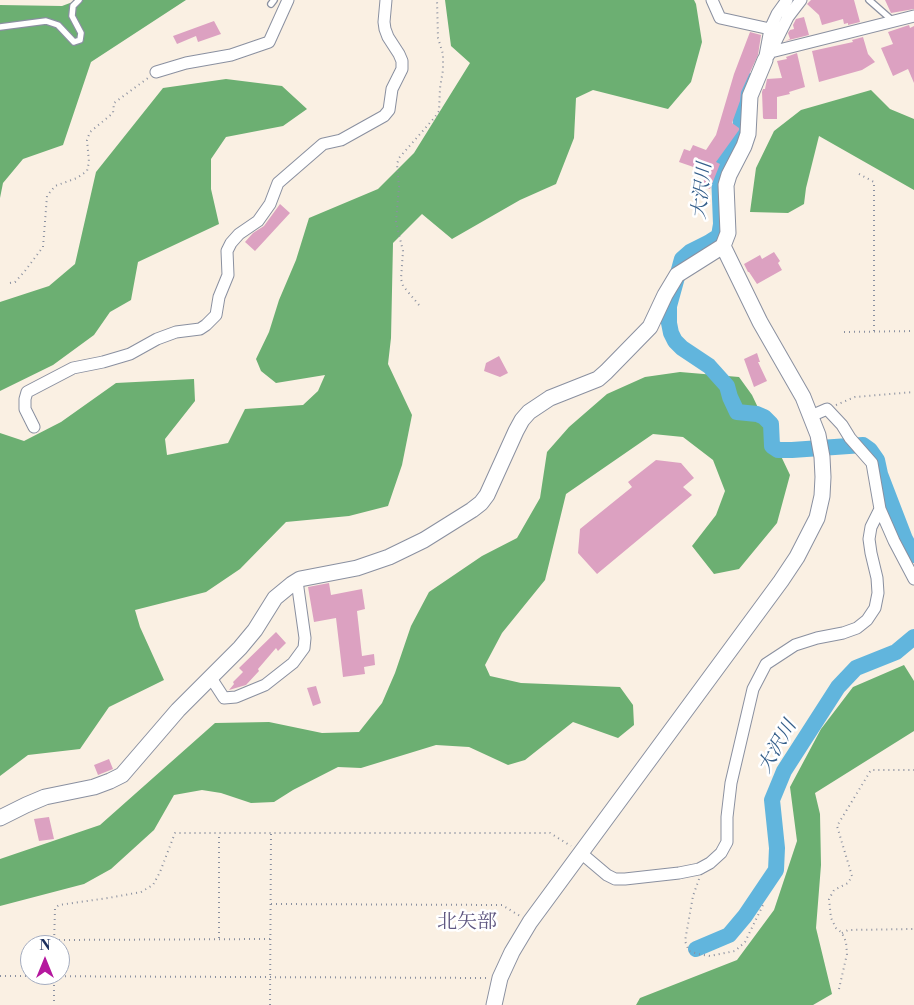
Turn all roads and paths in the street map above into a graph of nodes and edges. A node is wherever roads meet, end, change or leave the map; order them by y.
1 (79, 0) edge
2 (288, 0) edge
3 (386, 0) edge
4 (437, 0) edge
5 (712, 0) edge
6 (787, 0) edge
7 (801, 0) edge
8 (869, 0) edge
9 (914, 16) edge
10 (893, 21) junction
11 (0, 27) edge
12 (770, 28) junction
13 (768, 56) junction
14 (156, 72) joint
15 (859, 174) dead end
16 (723, 246) junction
17 (10, 284) dead end
18 (419, 305) dead end
19 (874, 331) junction
20 (914, 331) edge
21 (844, 332) dead end
22 (914, 392) edge
23 (827, 408) junction
24 (810, 416) junction
25 (34, 427) dead end
26 (880, 509) junction
27 (914, 579) edge
28 (297, 581) junction
29 (211, 678) junction
30 (914, 770) edge
31 (0, 818) edge
32 (219, 833) junction
33 (271, 833) junction
34 (581, 853) junction
35 (699, 869) junction
36 (764, 903) dead end
37 (271, 904) junction
38 (530, 922) junction
39 (914, 929) edge
40 (842, 933) junction
41 (54, 935) edge
42 (219, 938) junction
43 (271, 939) junction
44 (70, 940) edge
45 (0, 976) edge
46 (20, 976) edge
47 (70, 976) edge
48 (271, 976) junction
49 (500, 978) junction
50 (54, 985) edge
51 (839, 989) dead end
52 (54, 1005) edge
53 (270, 1005) edge
54 (494, 1005) edge

1 - 11 lane
2 - 14 street
3 - 25 street
4 - 18 path
5 - 12 street
6 - 12 street
7 - 13 street
8 - 10 lane
9 - 10 street
10 - 13 street
12 - 13 street
13 - 16 street
14 - 17 path
15 - 19 path
16 - 24 street
16 - 28 street
19 - 20 path
19 - 21 path
22 - 23 path
23 - 24 street
23 - 26 street
24 - 34 street
26 - 27 street
26 - 35 street
28 - 29 street
28 - 29 street
29 - 31 street
30 - 40 path
32 - 33 path
32 - 41 path
32 - 42 path
33 - 34 path
33 - 37 path
34 - 35 street
34 - 38 street
35 - 36 path
37 - 38 path
37 - 43 path
38 - 49 street
39 - 40 path
40 - 51 path
42 - 43 path
42 - 44 path
43 - 48 path
45 - 46 path
47 - 48 path
48 - 49 path
48 - 53 path
49 - 54 street
50 - 52 path

